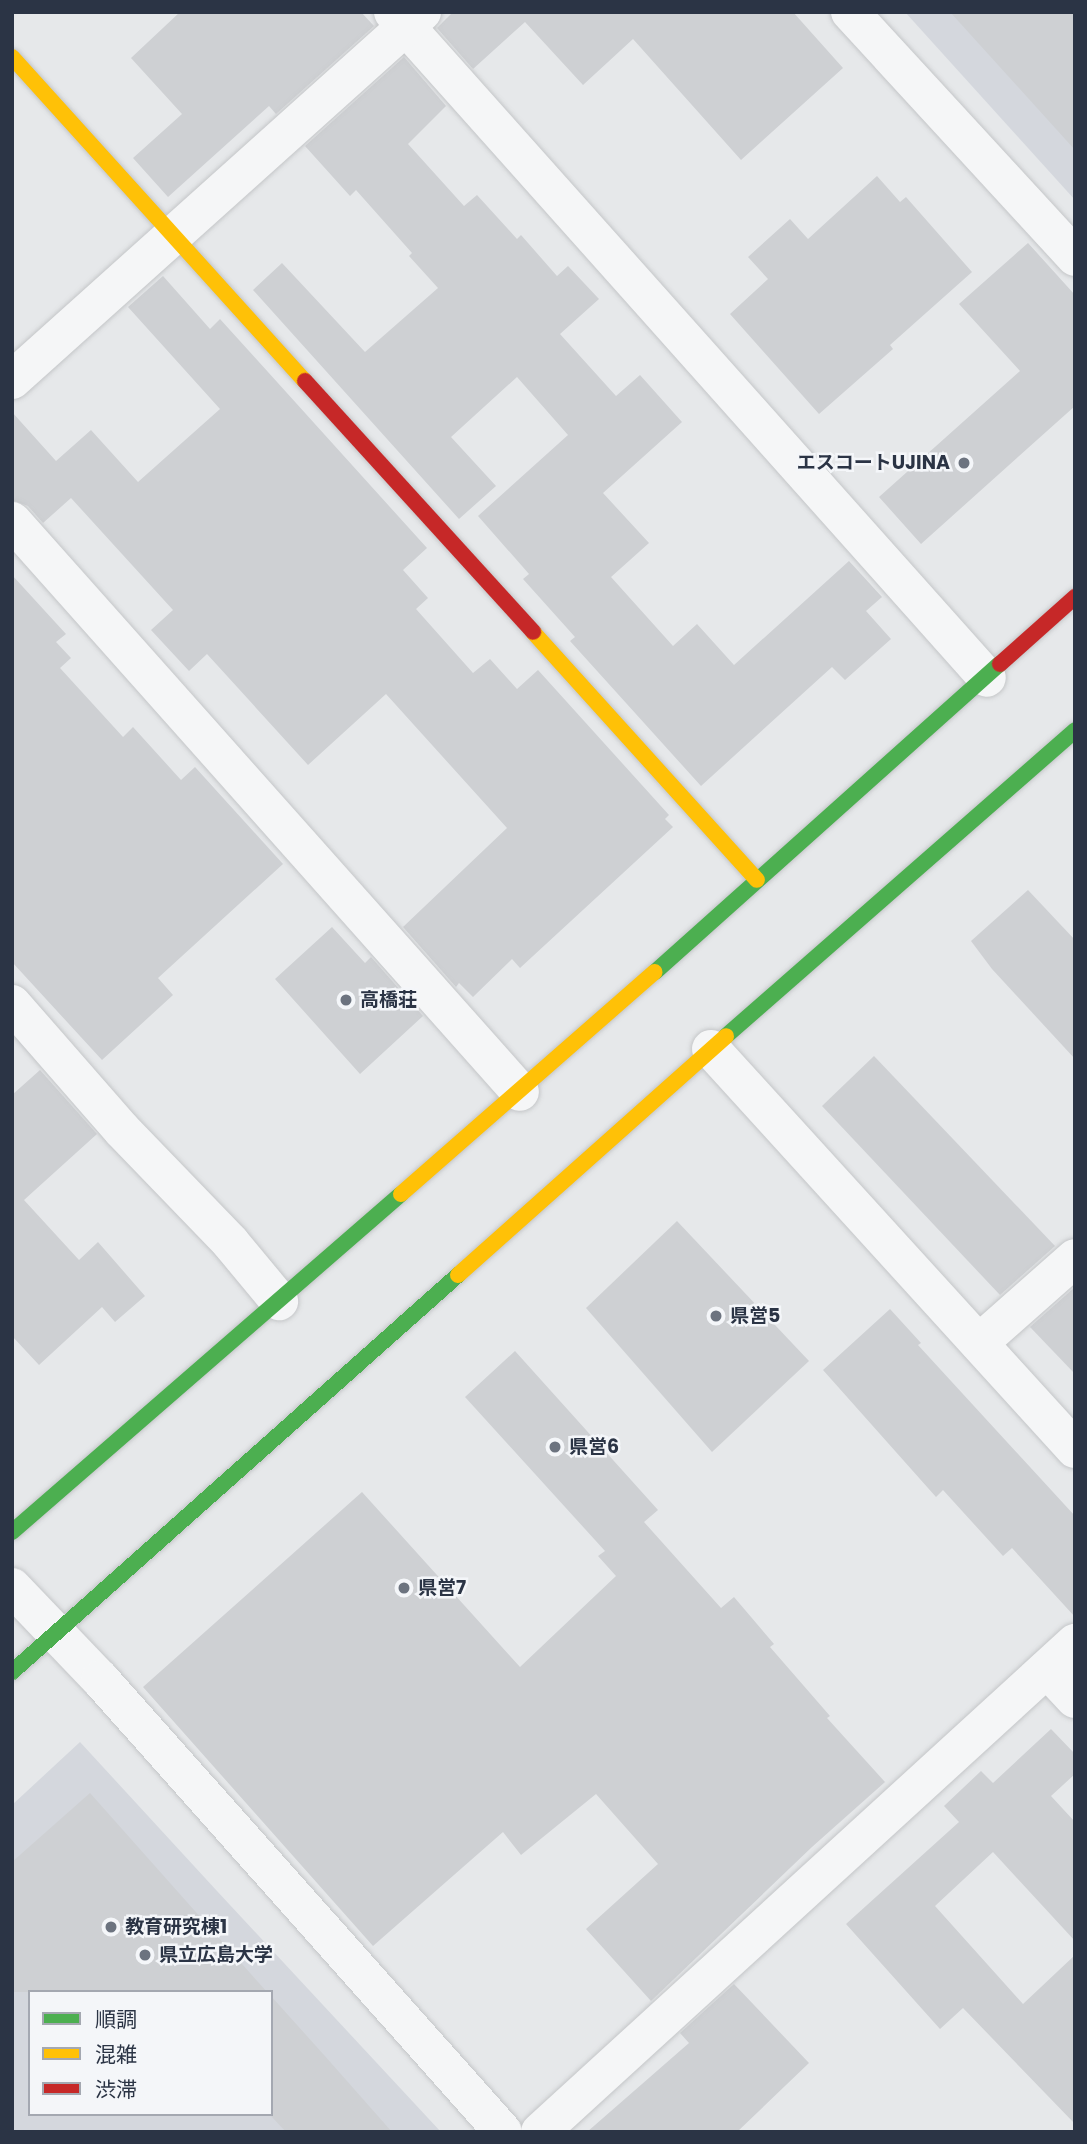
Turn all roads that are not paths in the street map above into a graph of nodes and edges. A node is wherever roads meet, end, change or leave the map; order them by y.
1 (850, 12) edge
2 (407, 17) edge
3 (12, 57) edge
4 (173, 236) junction
5 (1075, 257) edge
6 (12, 380) edge
7 (12, 521) edge
8 (1075, 597) edge
9 (987, 678) junction
10 (1075, 730) edge
11 (757, 880) junction
12 (12, 1004) edge
13 (711, 1049) junction
14 (520, 1092) junction
15 (1075, 1258) edge
16 (279, 1301) junction
17 (979, 1343) junction
18 (1075, 1449) edge
19 (12, 1532) edge
20 (12, 1587) edge
21 (57, 1631) junction
22 (1075, 1643) edge
23 (1047, 1669) junction
24 (12, 1672) edge
25 (1075, 1699) edge
26 (503, 2132) edge
27 (540, 2132) edge

1 - 5 street
2 - 4 street
2 - 9 street
3 - 4 street
4 - 6 street
4 - 11 street
7 - 14 street
8 - 9 street
9 - 11 street
10 - 13 street
11 - 14 street
12 - 16 street
13 - 17 street
13 - 21 street
14 - 16 street
15 - 17 street
16 - 19 street
17 - 18 street
20 - 21 street
21 - 24 street
21 - 26 street
22 - 23 street
23 - 25 street
23 - 27 street

